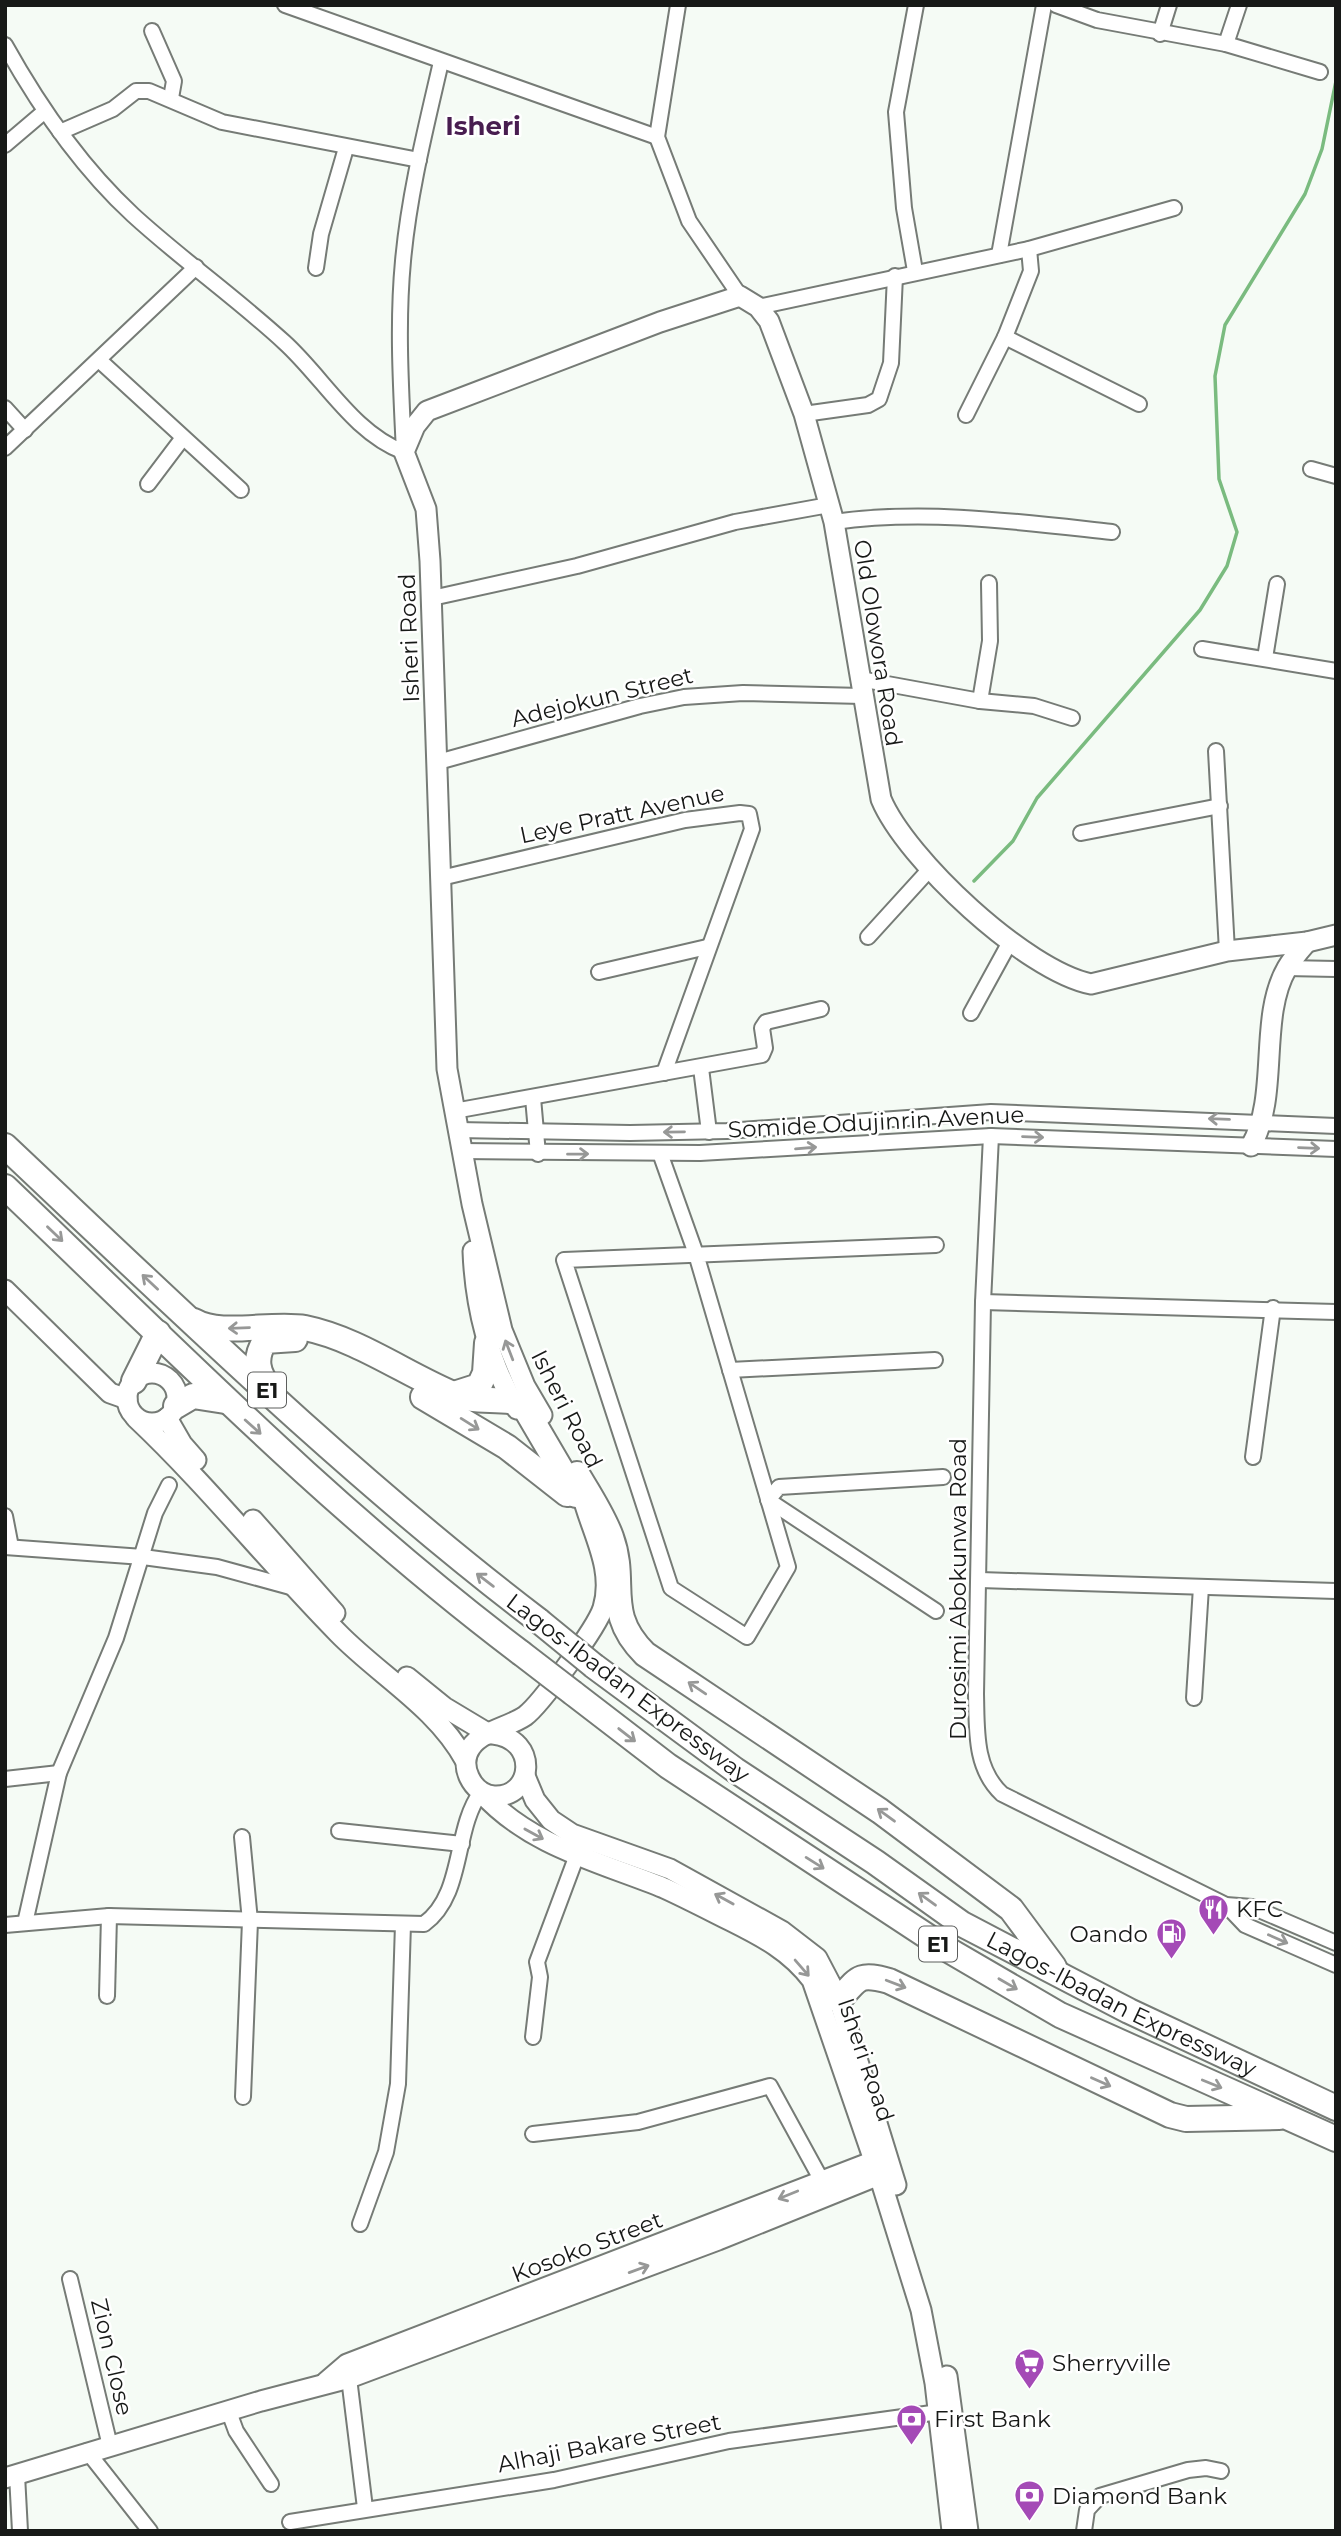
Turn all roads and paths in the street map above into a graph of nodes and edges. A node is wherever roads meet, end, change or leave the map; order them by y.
1 (285, 5) edge
2 (322, 5) edge
3 (678, 5) edge
4 (916, 5) edge
5 (1044, 5) edge
6 (1056, 5) edge
7 (1170, 5) edge
8 (1240, 5) edge
9 (303, 13) junction
10 (152, 30) dead end
11 (1160, 34) junction
12 (1226, 44) junction
13 (5, 45) edge
14 (441, 62) junction
15 (1320, 72) dead end
16 (171, 98) junction
17 (45, 111) junction
18 (61, 132) junction
19 (657, 137) junction
20 (5, 145) edge
21 (346, 148) junction
22 (419, 160) junction
23 (1174, 208) dead end
24 (1029, 249) junction
25 (999, 255) junction
26 (196, 267) junction
27 (316, 268) dead end
28 (915, 271) junction
29 (895, 276) junction
30 (740, 296) junction
31 (758, 307) junction
32 (1005, 337) junction
33 (99, 360) junction
34 (1139, 404) dead end
35 (5, 408) edge
36 (804, 414) junction
37 (966, 415) dead end
38 (25, 430) junction
39 (182, 439) junction
40 (5, 449) edge
41 (404, 452) junction
42 (1311, 469) dead end
43 (1336, 476) edge
44 (148, 484) dead end
45 (241, 491) dead end
46 (831, 514) junction
47 (1112, 531) dead end
48 (989, 583) dead end
49 (1277, 584) dead end
50 (432, 598) junction
51 (1202, 649) dead end
52 (1265, 658) junction
53 (1336, 671) edge
54 (861, 687) junction
55 (980, 701) junction
56 (1072, 718) dead end
57 (1216, 751) dead end
58 (438, 762) junction
59 (1220, 806) junction
60 (1082, 833) dead end
61 (929, 870) junction
62 (441, 878) junction
63 (1336, 935) edge
64 (868, 937) dead end
65 (1010, 940) junction
66 (1307, 942) junction
67 (708, 947) junction
68 (1227, 951) junction
69 (1286, 968) junction
70 (1336, 969) edge
71 (599, 972) dead end
72 (821, 1009) dead end
73 (971, 1013) dead end
74 (701, 1068) junction
75 (664, 1073) junction
76 (533, 1098) junction
77 (944, 1114) junction
78 (456, 1121) junction
79 (1263, 1121) junction
80 (1336, 1126) edge
81 (537, 1132) junction
82 (709, 1132) junction
83 (991, 1136) junction
84 (946, 1138) junction
85 (5, 1146) edge
86 (1251, 1146) junction
87 (1336, 1149) edge
88 (461, 1151) junction
89 (660, 1153) junction
90 (538, 1154) junction
91 (5, 1187) edge
92 (472, 1204) junction
93 (936, 1245) dead end
94 (696, 1254) junction
95 (5, 1290) edge
96 (983, 1302) junction
97 (1273, 1308) junction
98 (1336, 1312) edge
99 (184, 1315) junction
100 (158, 1333) junction
101 (487, 1343) junction
102 (935, 1360) dead end
103 (730, 1370) junction
104 (130, 1390) junction
105 (454, 1394) junction
106 (512, 1400) junction
107 (225, 1401) junction
108 (171, 1412) junction
109 (294, 1415) junction
110 (136, 1418) junction
111 (1253, 1457) dead end
112 (943, 1477) dead end
113 (572, 1484) junction
114 (169, 1485) dead end
115 (768, 1500) junction
116 (586, 1513) junction
117 (5, 1517) edge
118 (8, 1547) edge
119 (143, 1557) junction
120 (980, 1580) junction
121 (1201, 1587) junction
122 (294, 1588) junction
123 (1336, 1591) edge
124 (936, 1611) dead end
125 (589, 1634) junction
126 (1194, 1698) dead end
127 (526, 1715) junction
128 (491, 1734) junction
129 (524, 1752) junction
130 (466, 1760) junction
131 (59, 1773) junction
132 (525, 1776) junction
133 (5, 1779) edge
134 (481, 1792) junction
135 (339, 1831) dead end
136 (242, 1837) dead end
137 (462, 1844) junction
138 (577, 1855) junction
139 (1226, 1905) junction
140 (109, 1916) junction
141 (250, 1921) junction
142 (25, 1923) junction
143 (403, 1924) junction
144 (5, 1925) edge
145 (1336, 1943) edge
146 (1336, 1965) edge
147 (1061, 1975) junction
148 (107, 1996) dead end
149 (839, 2000) junction
150 (533, 2037) dead end
151 (243, 2097) dead end
152 (1336, 2108) edge
153 (1294, 2118) junction
154 (533, 2134) dead end
155 (1336, 2139) edge
156 (877, 2168) junction
157 (822, 2181) junction
158 (360, 2224) dead end
159 (715, 2233) junction
160 (70, 2279) dead end
161 (349, 2378) junction
162 (322, 2385) junction
163 (229, 2412) junction
164 (939, 2412) junction
165 (110, 2446) junction
166 (87, 2451) junction
167 (1221, 2471) dead end
168 (11, 2476) edge
169 (271, 2484) dead end
170 (365, 2508) junction
171 (290, 2522) dead end
172 (20, 2531) edge
173 (150, 2531) edge
174 (952, 2531) edge
175 (968, 2531) edge
176 (1084, 2531) edge

1 - 9 street
2 - 9 street
3 - 19 street, Old Olowora Road
4 - 28 street
5 - 25 street
6 - 11 street
7 - 11 street
8 - 12 street
9 - 14 street
10 - 16 street
11 - 12 street
12 - 15 street
13 - 17 street
14 - 19 street
14 - 22 street
16 - 18 street
16 - 21 street
17 - 18 street
17 - 20 street
18 - 26 street
19 - 30 street, Old Olowora Road
21 - 22 street
21 - 27 street
22 - 41 street
23 - 24 street
24 - 25 street
24 - 32 street
25 - 28 street
26 - 33 street
26 - 41 street
28 - 29 street
29 - 31 street
29 - 36 street
30 - 31 street, Old Olowora Road
30 - 41 street
31 - 36 street, Old Olowora Road
32 - 34 street
32 - 37 street
33 - 38 street
33 - 39 street
35 - 38 street
36 - 46 street, Old Olowora Road
38 - 40 street
39 - 44 street
39 - 45 street
41 - 50 street, Isheri Road
42 - 43 street
46 - 47 street
46 - 50 street
46 - 54 street, Old Olowora Road
48 - 55 street
49 - 52 street
50 - 58 street, Isheri Road
51 - 52 street
52 - 53 street
54 - 55 street, Adejokun Street
54 - 58 street, Adejokun Street
54 - 61 street, Old Olowora Road
55 - 56 street, Adejokun Street
57 - 59 street
58 - 62 street, Isheri Road
59 - 60 street
59 - 68 street
61 - 64 street
61 - 65 street, Old Olowora Road
62 - 67 street, Leye Pratt Avenue
62 - 78 street, Isheri Road
63 - 66 street, Old Olowora Road
65 - 68 street, Old Olowora Road
65 - 73 street
66 - 68 street, Old Olowora Road
66 - 69 street
67 - 71 street
67 - 75 street, Leye Pratt Avenue
69 - 70 street
69 - 79 street
72 - 74 street
74 - 75 street
74 - 82 street
75 - 76 street
76 - 78 street
76 - 81 street
79 -> 77 street
77 - 82 street
77 - 84 street
78 - 81 street
78 - 88 street, Isheri Road
79 - 80 street
79 - 86 street
82 -> 81 street
81 - 90 street
83 - 84 street, Somide Odujinrin Avenue
83 -> 86 street, Somide Odujinrin Avenue
83 - 96 street, Durosimi Abokunwa Road
89 -> 84 street, Somide Odujinrin Avenue
99 -> 85 highway, Lagos-Ibadan Expressway / E1
86 -> 87 street, Somide Odujinrin Avenue
88 - 90 street, Somide Odujinrin Avenue
88 - 92 street, Isheri Road
90 -> 89 street, Somide Odujinrin Avenue
89 - 94 street
91 -> 100 highway, Lagos-Ibadan Expressway / E1
92 - 101 street, Isheri Road
113 -> 92 street, Isheri Road
93 - 94 street
94 - 103 street
94 - 115 street
95 - 104 street
96 - 97 street
96 - 120 street, Durosimi Abokunwa Road
97 - 98 street
97 - 111 street
105 -> 99 highway
99 - 109 highway, Lagos-Ibadan Expressway / E1
100 - 104 highway
100 - 107 highway, Lagos-Ibadan Expressway / E1
101 - 105 highway
101 - 106 street, Isheri Road
102 - 103 street
103 - 115 street
104 - 108 street
104 - 110 street
105 - 106 highway
106 - 113 street, Isheri Road
106 - 116 highway
107 - 108 highway
107 -> 153 highway, Lagos-Ibadan Expressway / E1, bridge
108 - 110 street
108 - 128 street
109 -> 113 highway
147 -> 109 highway, Lagos-Ibadan Expressway / E1, bridge
110 - 122 street
112 - 115 street
113 - 116 street, Isheri Road
113 - 125 street, Isheri Road
147 -> 113 highway
114 - 119 street
115 - 124 street
116 - 125 street, Isheri Road
117 - 118 street
118 - 119 street
119 - 122 street
119 - 131 street
120 - 121 street
120 - 139 street, Durosimi Abokunwa Road
121 - 123 street
121 - 126 street
122 - 130 street
125 - 127 street, Isheri Road
127 - 128 street, Isheri Road
127 - 129 street, Isheri Road
128 - 129 street
128 - 130 street, Isheri Road
129 - 132 street, Isheri Road
130 - 134 street, Isheri Road
131 - 133 street
131 - 142 street
132 - 134 street
149 -> 132 street, Isheri Road
134 - 137 street
134 -> 138 street, Isheri Road
135 - 137 street
136 - 141 street
137 - 143 street
138 - 150 street
138 -> 156 street, Isheri Road
139 - 145 street, Durosimi Abokunwa Road
139 -> 146 street
140 - 141 street
140 - 142 street
140 - 148 street
141 - 143 street
141 - 151 street
142 - 144 street
143 - 158 street
147 - 152 highway, Lagos-Ibadan Expressway / E1
149 -> 153 highway
149 - 175 street, Isheri Road
153 - 155 highway, Lagos-Ibadan Expressway / E1
154 - 157 street
156 - 157 street, Kosoko Street
156 - 159 street, Kosoko Street
156 - 164 street, Isheri Road
157 -> 159 street, Kosoko Street
161 -> 159 street, Kosoko Street
159 - 162 street, Kosoko Street
160 - 165 street, Zion Close
161 - 162 street, Kosoko Street
161 - 170 street
162 - 163 street, Kosoko Street
163 - 165 street, Kosoko Street
163 - 169 street
164 - 170 street, Alhaji Bakare Street
164 - 174 street, Isheri Road
165 - 166 street, Kosoko Street
166 - 168 street, Kosoko Street
166 - 173 street
167 - 176 street
168 - 172 street
170 - 171 street, Alhaji Bakare Street

